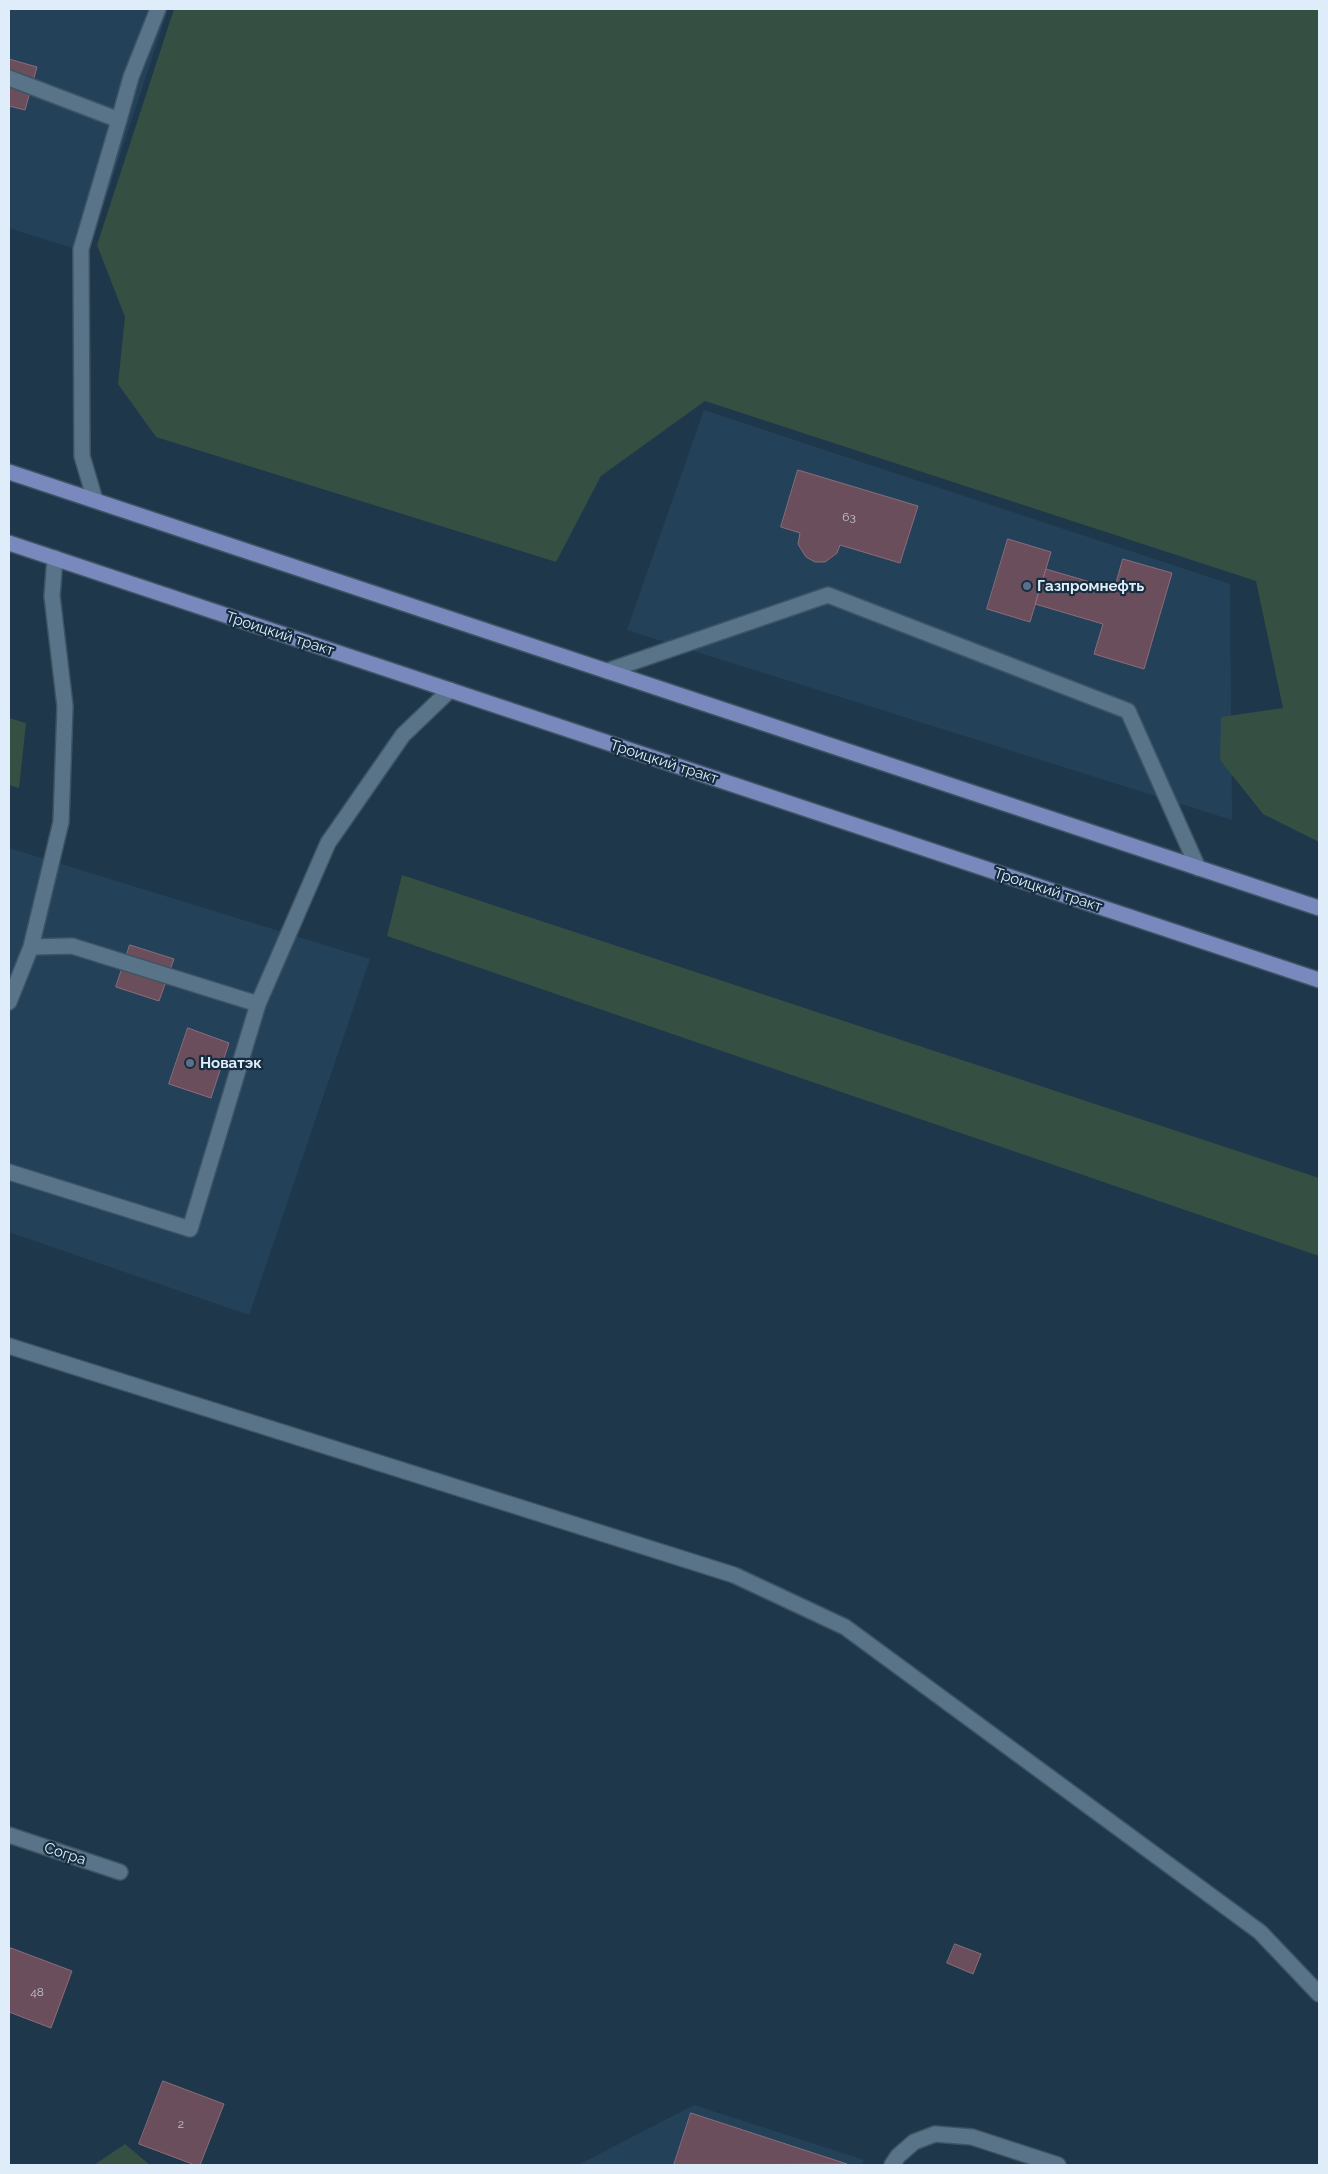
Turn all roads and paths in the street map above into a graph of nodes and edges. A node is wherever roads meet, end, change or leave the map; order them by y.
1 (158, 9) edge
2 (9, 78) edge
3 (119, 120) junction
4 (9, 472) edge
5 (95, 500) junction
6 (9, 543) edge
7 (54, 558) junction
8 (607, 671) junction
9 (450, 690) junction
10 (1198, 868) junction
11 (1319, 908) edge
12 (31, 947) junction
13 (1319, 980) edge
14 (9, 1002) edge
15 (258, 1004) junction
16 (9, 1172) edge
17 (9, 1346) edge
18 (9, 1835) edge
19 (120, 1872) dead end
20 (1319, 1994) edge
21 (892, 2165) edge
22 (1058, 2165) edge

1 - 3 street
2 - 3 street
3 - 5 street
4 - 5 main road
5 - 8 main road
6 - 7 main road, Троицкий тракт
7 - 9 main road, Троицкий тракт
7 - 12 street
8 - 10 main road
8 - 10 street
9 - 13 main road, Троицкий тракт
9 - 15 street
10 - 11 main road
12 - 14 street
12 - 15 street
15 - 16 street
17 - 20 street
18 - 19 street, Согра
21 - 22 street

